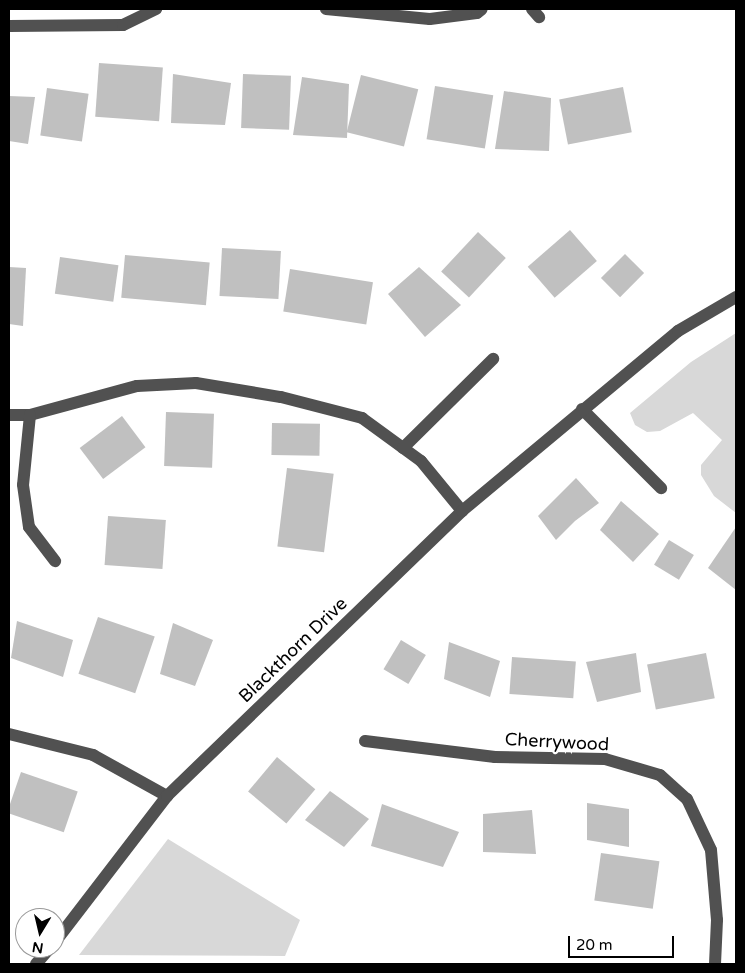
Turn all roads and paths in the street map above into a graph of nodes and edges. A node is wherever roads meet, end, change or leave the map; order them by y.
1 (156, 9) edge
2 (326, 9) edge
3 (482, 9) edge
4 (9, 26) edge
5 (736, 297) edge
6 (493, 359) dead end
7 (582, 410) junction
8 (9, 414) edge
9 (30, 415) junction
10 (403, 448) junction
11 (661, 488) dead end
12 (462, 511) junction
13 (55, 561) dead end
14 (9, 734) edge
15 (365, 740) dead end
16 (167, 796) junction
17 (65, 929) edge
18 (714, 964) edge

1 - 4 street
2 - 3 street
5 - 7 street, Blackthorn Drive
6 - 10 street
7 - 11 street
7 - 12 street, Blackthorn Drive
8 - 9 street
9 - 10 street
9 - 13 street
10 - 12 street
12 - 16 street, Blackthorn Drive
14 - 16 street
15 - 18 street, Cherrywood
16 - 17 street, Blackthorn Drive

